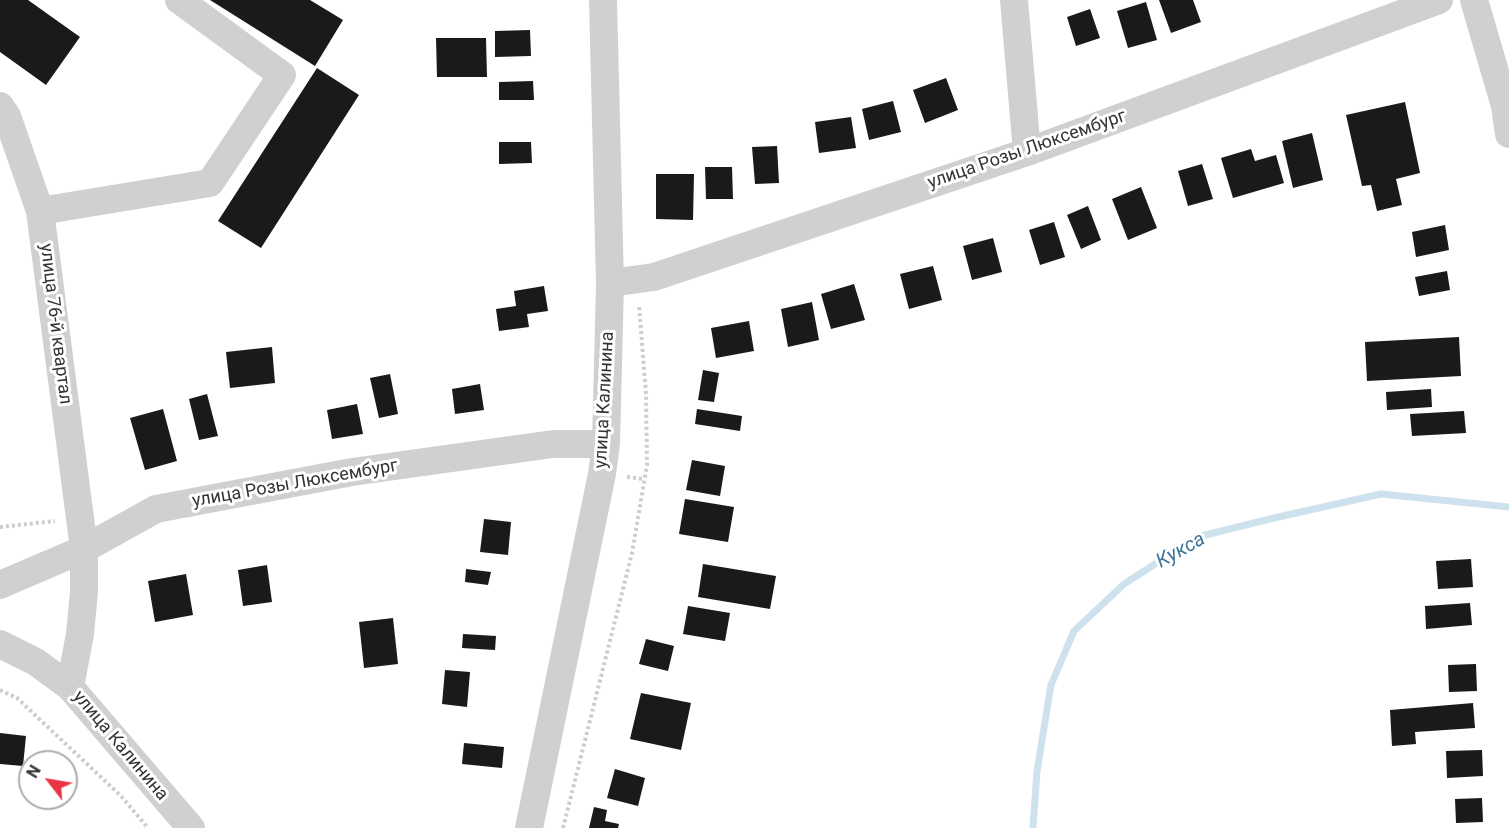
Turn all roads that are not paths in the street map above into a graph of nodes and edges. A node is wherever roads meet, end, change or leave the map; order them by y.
1 (179, 0) edge
2 (603, 0) edge
3 (1014, 0) edge
4 (1438, 0) edge
5 (1474, 0) edge
6 (0, 106) edge
7 (1509, 134) edge
8 (1027, 152) junction
9 (40, 211) junction
10 (610, 283) junction
11 (606, 444) junction
12 (84, 549) junction
13 (0, 585) edge
14 (0, 644) edge
15 (70, 687) junction
16 (191, 828) edge
17 (529, 828) edge

1 - 9 street
2 - 10 street, улица Калинина
3 - 8 street
4 - 8 street, улица Розы Люксембург
5 - 7 street
6 - 9 street, улица 76-й квартал
8 - 10 street, улица Розы Люксембург
9 - 12 street, улица 76-й квартал
10 - 11 street, улица Калинина
11 - 12 street, улица Розы Люксембург
11 - 17 street, улица Калинина
12 - 13 street, улица Розы Люксембург
12 - 15 street, улица Калинина
14 - 15 street
15 - 16 street, улица Калинина

